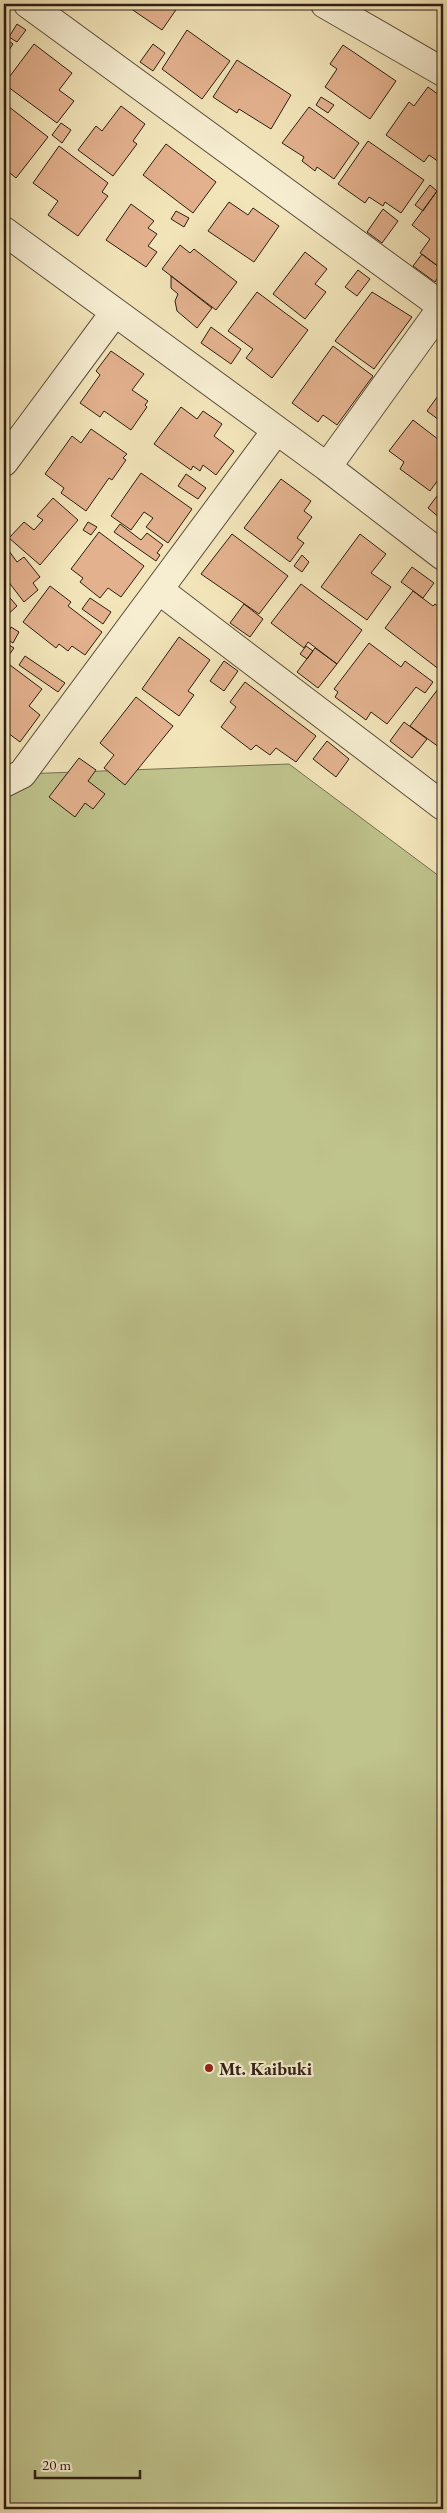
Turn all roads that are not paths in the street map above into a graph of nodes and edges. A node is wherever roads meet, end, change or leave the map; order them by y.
1 (28, 4) edge
2 (325, 4) edge
3 (443, 72) edge
4 (4, 231) edge
5 (443, 307) edge
6 (115, 312) junction
7 (276, 431) junction
8 (4, 462) edge
9 (326, 467) junction
10 (443, 556) edge
11 (159, 590) junction
12 (4, 783) edge
13 (443, 806) edge

1 - 5 street
2 - 3 street
4 - 6 street
5 - 9 street
6 - 7 street
6 - 8 street
7 - 9 street
7 - 11 street
9 - 10 street
11 - 12 street
11 - 13 street

